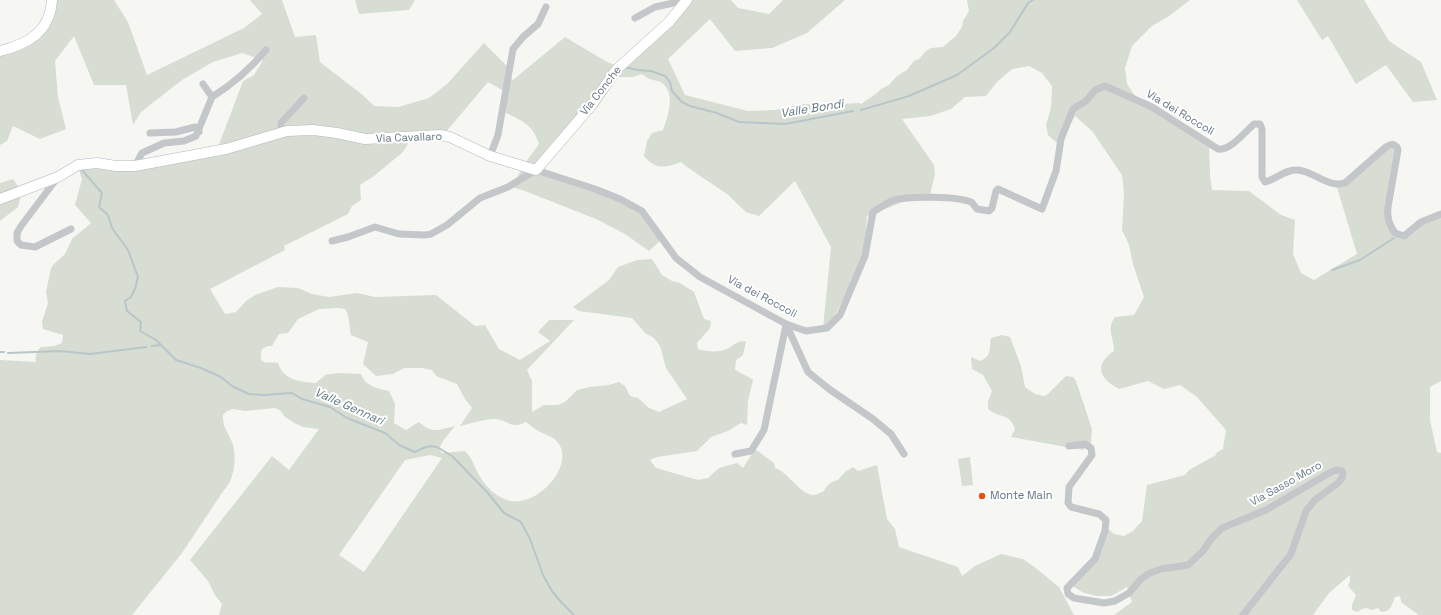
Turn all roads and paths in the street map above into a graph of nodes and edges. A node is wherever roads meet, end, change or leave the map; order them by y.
1 (52, 0) edge
2 (687, 0) edge
3 (546, 8) dead end
4 (635, 18) dead end
5 (266, 50) dead end
6 (0, 51) edge
7 (203, 84) dead end
8 (212, 97) junction
9 (304, 98) dead end
10 (198, 132) junction
11 (150, 133) dead end
12 (281, 133) junction
13 (490, 156) junction
14 (135, 166) junction
15 (536, 170) junction
16 (58, 177) junction
17 (0, 199) edge
18 (1441, 214) edge
19 (71, 229) dead end
20 (332, 241) dead end
21 (786, 324) junction
22 (1070, 446) dead end
23 (735, 454) dead end
24 (904, 454) dead end
25 (1244, 615) edge

1 - 6 street
2 - 4 street
2 - 15 street, Via Conche
3 - 13 street
5 - 8 street
7 - 8 street
8 - 10 street
9 - 12 street
10 - 11 street
10 - 14 street
12 - 13 street, Via Cavallaro
12 - 14 street, Via Cavallaro
13 - 15 street, Via Cavallaro
14 - 16 street, Via Cavallaro
15 - 20 street
15 - 21 street, Via dei Roccoli
16 - 17 street, Via Cavallaro
16 - 19 street, Via Cavallaro
18 - 21 street, Via dei Roccoli
21 - 23 street
21 - 24 street
22 - 25 street, Via Sasso Moro

